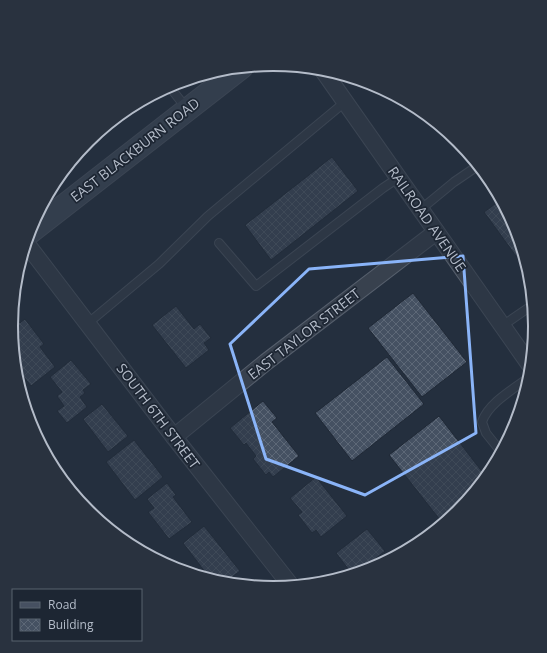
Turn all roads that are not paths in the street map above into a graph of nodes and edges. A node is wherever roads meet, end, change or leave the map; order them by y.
1 (233, 74) edge
2 (328, 77) edge
3 (173, 91) edge
4 (345, 102) junction
5 (188, 110) junction
6 (474, 168) edge
7 (398, 178) junction
8 (420, 210) junction
9 (38, 226) edge
10 (436, 232) junction
11 (219, 243) dead end
12 (30, 249) edge
13 (528, 308) edge
14 (87, 324) junction
15 (502, 326) junction
16 (527, 361) edge
17 (522, 382) edge
18 (174, 437) junction
19 (498, 448) edge
20 (287, 581) edge

1 - 5 street, EAST BLACKBURN ROAD
2 - 4 street, RAILROAD AVENUE
3 - 5 lane
4 - 7 street, RAILROAD AVENUE
4 - 14 lane
5 - 9 street, EAST BLACKBURN ROAD
6 - 8 lane
7 - 8 street, RAILROAD AVENUE
7 - 11 lane
8 - 10 street, RAILROAD AVENUE
10 - 15 street, RAILROAD AVENUE
10 - 18 street, EAST TAYLOR STREET
12 - 14 street, SOUTH 6TH STREET
13 - 15 lane
14 - 18 street, SOUTH 6TH STREET
15 - 16 street, RAILROAD AVENUE
17 - 19 lane
18 - 20 street, SOUTH 6TH STREET

